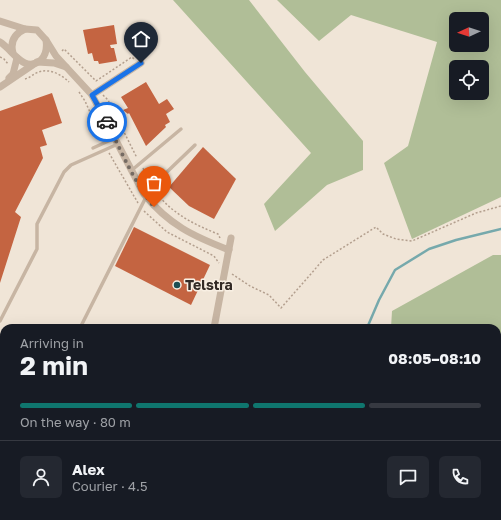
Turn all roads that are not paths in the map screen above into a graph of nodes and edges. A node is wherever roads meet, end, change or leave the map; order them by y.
1 (0, 21) edge
2 (25, 29) junction
3 (46, 40) junction
4 (1, 43) edge
5 (15, 56) junction
6 (35, 63) junction
7 (139, 64) road end
8 (66, 67) junction
9 (1, 86) edge
10 (92, 95) junction
11 (181, 129) dead end
12 (116, 141) junction
13 (194, 145) dead end
14 (93, 148) dead end
15 (131, 171) junction
16 (145, 196) junction
17 (231, 238) dead end
18 (229, 250) junction
19 (0, 321) edge
20 (82, 324) edge
21 (215, 324) edge

1 - 2 street
2 - 3 street
2 - 5 street
3 - 6 street
3 - 8 street
4 - 5 street
5 - 6 street
5 - 9 street
6 - 8 street
6 - 9 street
7 - 10 street
8 - 10 street
10 - 12 street
11 - 15 lane
12 - 14 lane
12 - 15 street
12 - 19 lane
13 - 16 lane
15 - 16 street
16 - 18 street
16 - 20 lane
17 - 18 street
18 - 21 street

